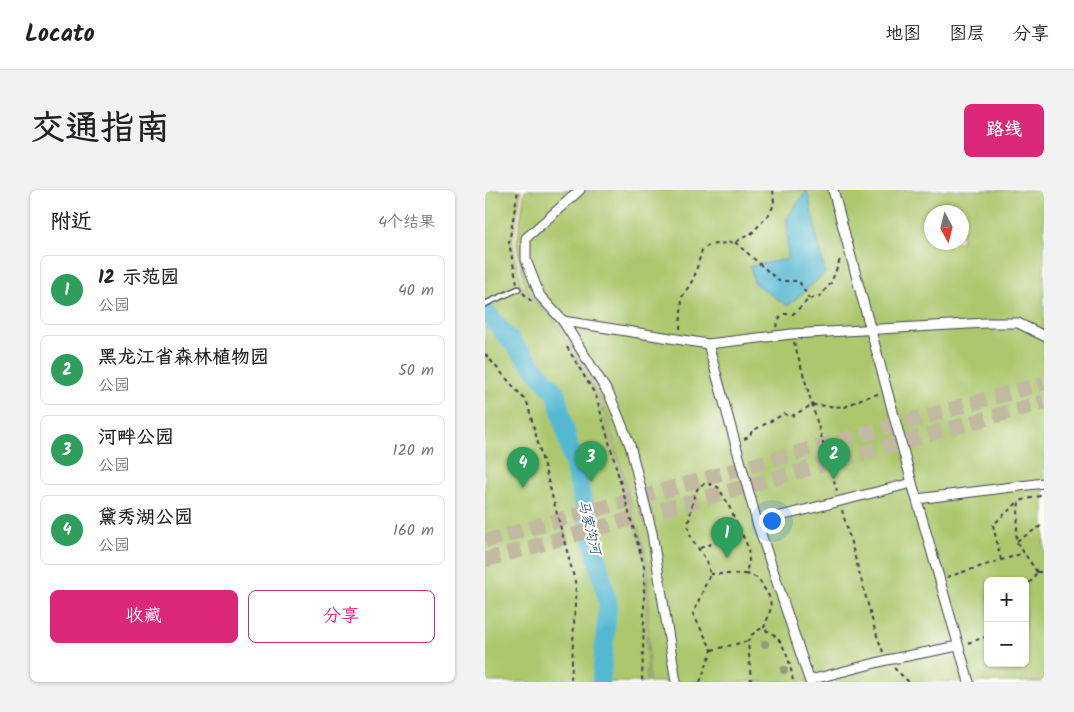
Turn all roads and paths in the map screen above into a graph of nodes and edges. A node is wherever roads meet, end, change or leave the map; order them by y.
1 (518, 190) edge
2 (579, 190) edge
3 (773, 190) edge
4 (833, 190) edge
5 (735, 242) junction
6 (849, 250) junction
7 (517, 289) junction
8 (809, 299) junction
9 (531, 302) dead end
10 (485, 304) edge
11 (563, 321) junction
12 (871, 330) junction
13 (792, 334) junction
14 (773, 336) junction
15 (1044, 336) edge
16 (678, 339) junction
17 (708, 344) junction
18 (567, 347) dead end
19 (485, 354) edge
20 (887, 392) junction
21 (812, 404) junction
22 (735, 442) junction
23 (912, 483) junction
24 (1044, 484) edge
25 (1044, 495) edge
26 (917, 499) junction
27 (840, 501) junction
28 (1019, 501) junction
29 (757, 522) junction
30 (1044, 524) edge
31 (741, 532) junction
32 (1016, 541) junction
33 (699, 548) junction
34 (1024, 553) junction
35 (1001, 560) junction
36 (1037, 572) junction
37 (1044, 572) edge
38 (710, 574) junction
39 (746, 574) junction
40 (939, 580) junction
41 (1029, 584) edge
42 (763, 630) junction
43 (984, 637) edge
44 (748, 641) junction
45 (958, 646) junction
46 (712, 650) junction
47 (887, 660) junction
48 (810, 681) edge
49 (571, 682) edge
50 (642, 682) edge
51 (676, 682) edge
52 (700, 682) edge
53 (751, 682) edge
54 (793, 682) edge
55 (909, 682) edge
56 (969, 682) edge

1 - 7 path
2 - 11 street
3 - 5 path
4 - 6 street
5 - 8 path
5 - 16 path
6 - 8 path
6 - 12 street
7 - 9 path
7 - 10 lane
8 - 14 path
11 - 16 street
11 - 51 street
12 - 13 street
12 - 15 street
12 - 20 street
13 - 14 street
13 - 21 path
14 - 17 street
16 - 17 street
17 - 22 street
18 - 50 path
19 - 49 path
20 - 21 path
20 - 23 street
21 - 22 path
21 - 27 path
22 - 29 street
23 - 26 street
23 - 27 street
24 - 26 street
25 - 28 path
26 - 40 street
27 - 29 street
27 - 47 path
28 - 32 path
28 - 35 path
29 - 48 street
30 - 32 path
31 - 33 path
31 - 33 path
31 - 39 path
32 - 34 path
33 - 38 path
34 - 35 path
34 - 36 path
35 - 40 path
36 - 37 path
36 - 41 path
38 - 39 path
38 - 46 path
39 - 42 path
40 - 45 street
42 - 44 path
42 - 54 path
43 - 45 path
44 - 46 path
44 - 53 path
45 - 47 street
45 - 56 street
46 - 52 path
47 - 48 street
47 - 55 path

